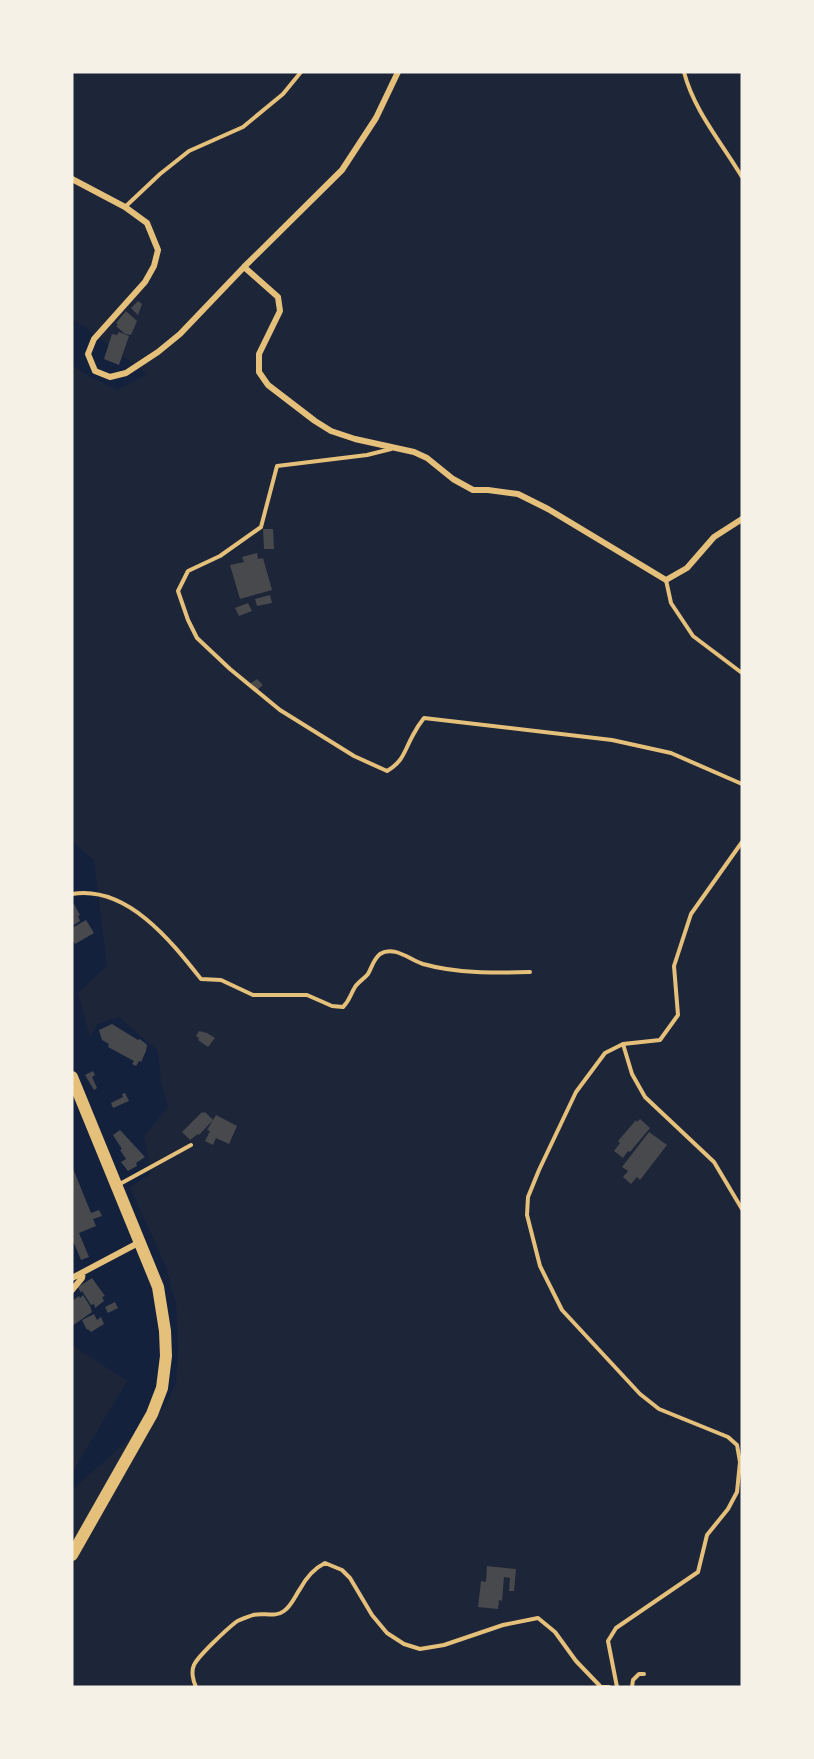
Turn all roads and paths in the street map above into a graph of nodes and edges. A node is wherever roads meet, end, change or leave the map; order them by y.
1 (301, 72) edge
2 (398, 72) edge
3 (684, 72) edge
4 (742, 177) edge
5 (72, 178) edge
6 (125, 207) junction
7 (244, 267) junction
8 (396, 447) junction
9 (742, 519) edge
10 (666, 580) junction
11 (742, 673) edge
12 (742, 784) edge
13 (742, 842) edge
14 (72, 894) edge
15 (530, 972) dead end
16 (623, 1044) junction
17 (72, 1077) edge
18 (191, 1145) dead end
19 (117, 1186) junction
20 (742, 1209) edge
21 (141, 1242) junction
22 (83, 1272) junction
23 (72, 1278) edge
24 (72, 1290) edge
25 (72, 1555) edge
26 (644, 1674) dead end
27 (196, 1687) edge
28 (609, 1687) edge
29 (617, 1687) edge
30 (632, 1687) edge

1 - 6 lane
2 - 7 street
3 - 4 lane
5 - 6 street
6 - 7 street
7 - 8 street
8 - 10 street
8 - 12 lane
9 - 10 street
10 - 11 lane
13 - 16 lane
14 - 15 lane
16 - 20 lane
16 - 29 lane
17 - 19 highway
18 - 19 lane
19 - 21 highway
21 - 22 street
21 - 25 highway
22 - 23 street
22 - 24 street
26 - 30 lane
27 - 28 lane

